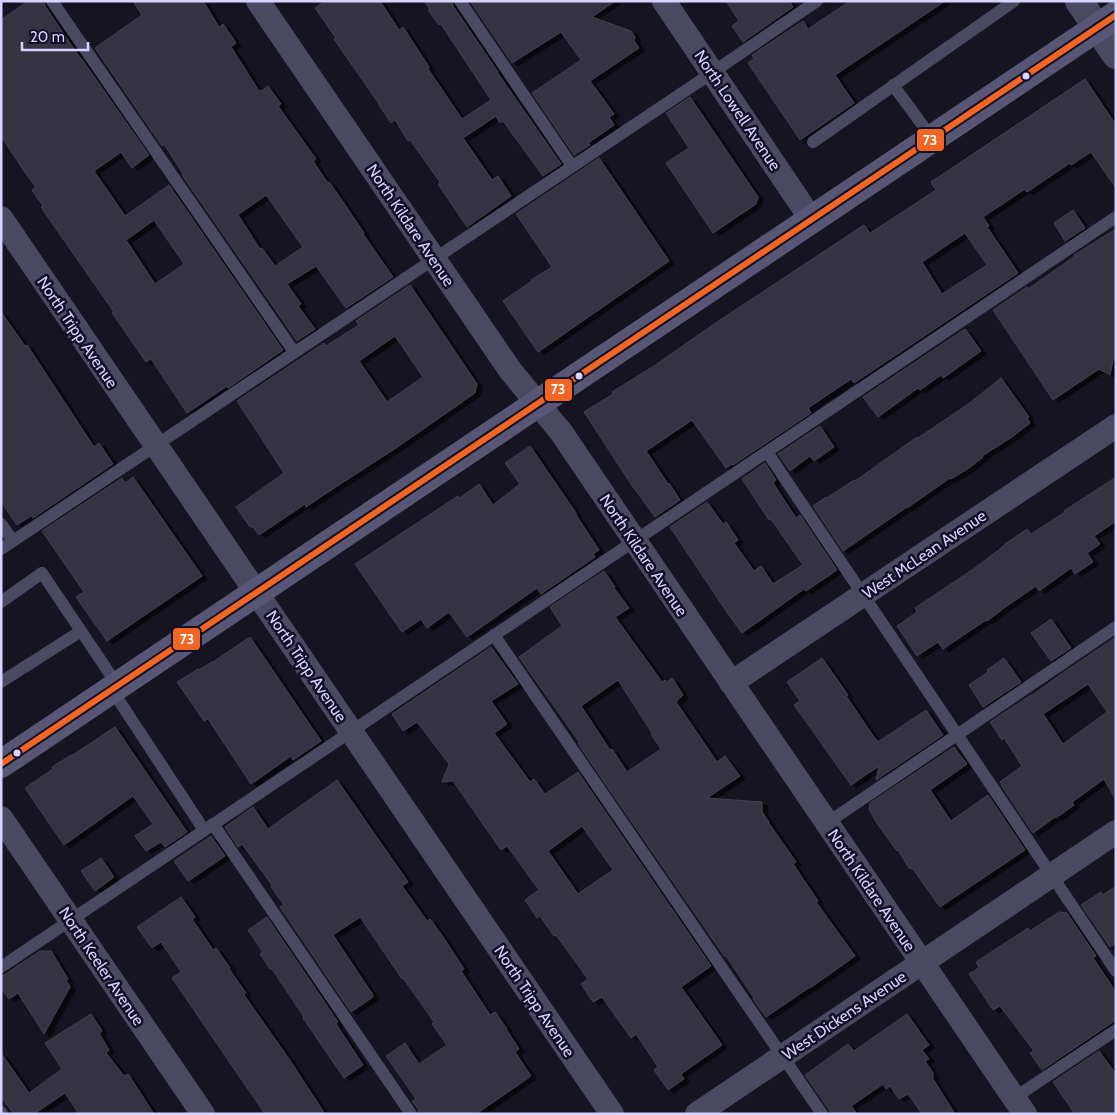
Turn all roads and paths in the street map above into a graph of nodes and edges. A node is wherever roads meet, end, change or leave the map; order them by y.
1 (52, 1) edge
2 (258, 1) edge
3 (460, 1) edge
4 (664, 1) edge
5 (817, 1) edge
6 (1014, 1) edge
7 (1079, 1) edge
8 (1106, 21) edge
9 (1116, 55) edge
10 (712, 72) junction
11 (893, 85) junction
12 (932, 138) junction
13 (813, 142) dead end
14 (572, 166) junction
15 (1116, 217) edge
16 (1, 218) edge
17 (811, 219) junction
18 (434, 258) junction
19 (294, 352) junction
20 (537, 404) junction
21 (1116, 426) edge
22 (156, 445) junction
23 (767, 452) junction
24 (1, 524) edge
25 (13, 541) junction
26 (635, 541) junction
27 (1, 549) edge
28 (256, 592) junction
29 (863, 595) junction
30 (1, 602) edge
31 (1116, 628) edge
32 (81, 631) junction
33 (494, 635) junction
34 (1, 682) edge
35 (731, 683) junction
36 (115, 688) junction
37 (351, 731) junction
38 (957, 735) junction
39 (1, 764) edge
40 (1, 818) edge
41 (826, 823) junction
42 (209, 827) junction
43 (1116, 832) edge
44 (1052, 876) junction
45 (71, 920) junction
46 (922, 963) junction
47 (1, 967) edge
48 (1116, 971) edge
49 (1116, 1030) edge
50 (782, 1057) junction
51 (1019, 1106) edge
52 (203, 1114) edge
53 (411, 1114) edge
54 (612, 1114) edge
55 (697, 1114) edge
56 (822, 1114) edge

1 - 19 lane
2 - 18 street, North Kildare Avenue
3 - 14 lane
4 - 10 street, North Lowell Avenue
5 - 10 lane
6 - 11 lane
7 - 8 street
8 - 9 street
8 - 12 main road
10 - 14 lane
10 - 17 street, North Lowell Avenue
11 - 12 lane
11 - 13 lane
12 - 17 main road
14 - 18 lane
15 - 23 lane
16 - 22 street, North Tripp Avenue
17 - 20 main road
18 - 19 lane
18 - 20 street, North Kildare Avenue
19 - 22 lane
20 - 26 street, North Kildare Avenue
20 - 28 main road
21 - 29 street, West McLean Avenue
22 - 25 lane
22 - 28 street, North Tripp Avenue
23 - 26 lane
23 - 29 lane
24 - 25 lane
25 - 27 lane
26 - 33 lane
26 - 35 street, North Kildare Avenue
28 - 36 main road
28 - 37 street, North Tripp Avenue
29 - 35 street, West McLean Avenue
29 - 38 lane
30 - 32 lane
31 - 38 lane
32 - 34 lane
32 - 36 lane
33 - 37 lane
33 - 50 lane
35 - 41 street, North Kildare Avenue
36 - 39 main road
36 - 42 lane
37 - 42 lane
37 - 54 street, North Tripp Avenue
38 - 41 lane
38 - 44 lane
40 - 45 street, North Keeler Avenue
41 - 46 street, North Kildare Avenue
42 - 45 lane
42 - 53 lane
43 - 44 street, West Dickens Avenue
44 - 46 street, West Dickens Avenue
44 - 48 lane
45 - 47 lane
45 - 52 street, North Keeler Avenue
46 - 50 street, West Dickens Avenue
46 - 51 street, North Kildare Avenue
49 - 51 lane
50 - 55 street, West Dickens Avenue
50 - 56 lane

